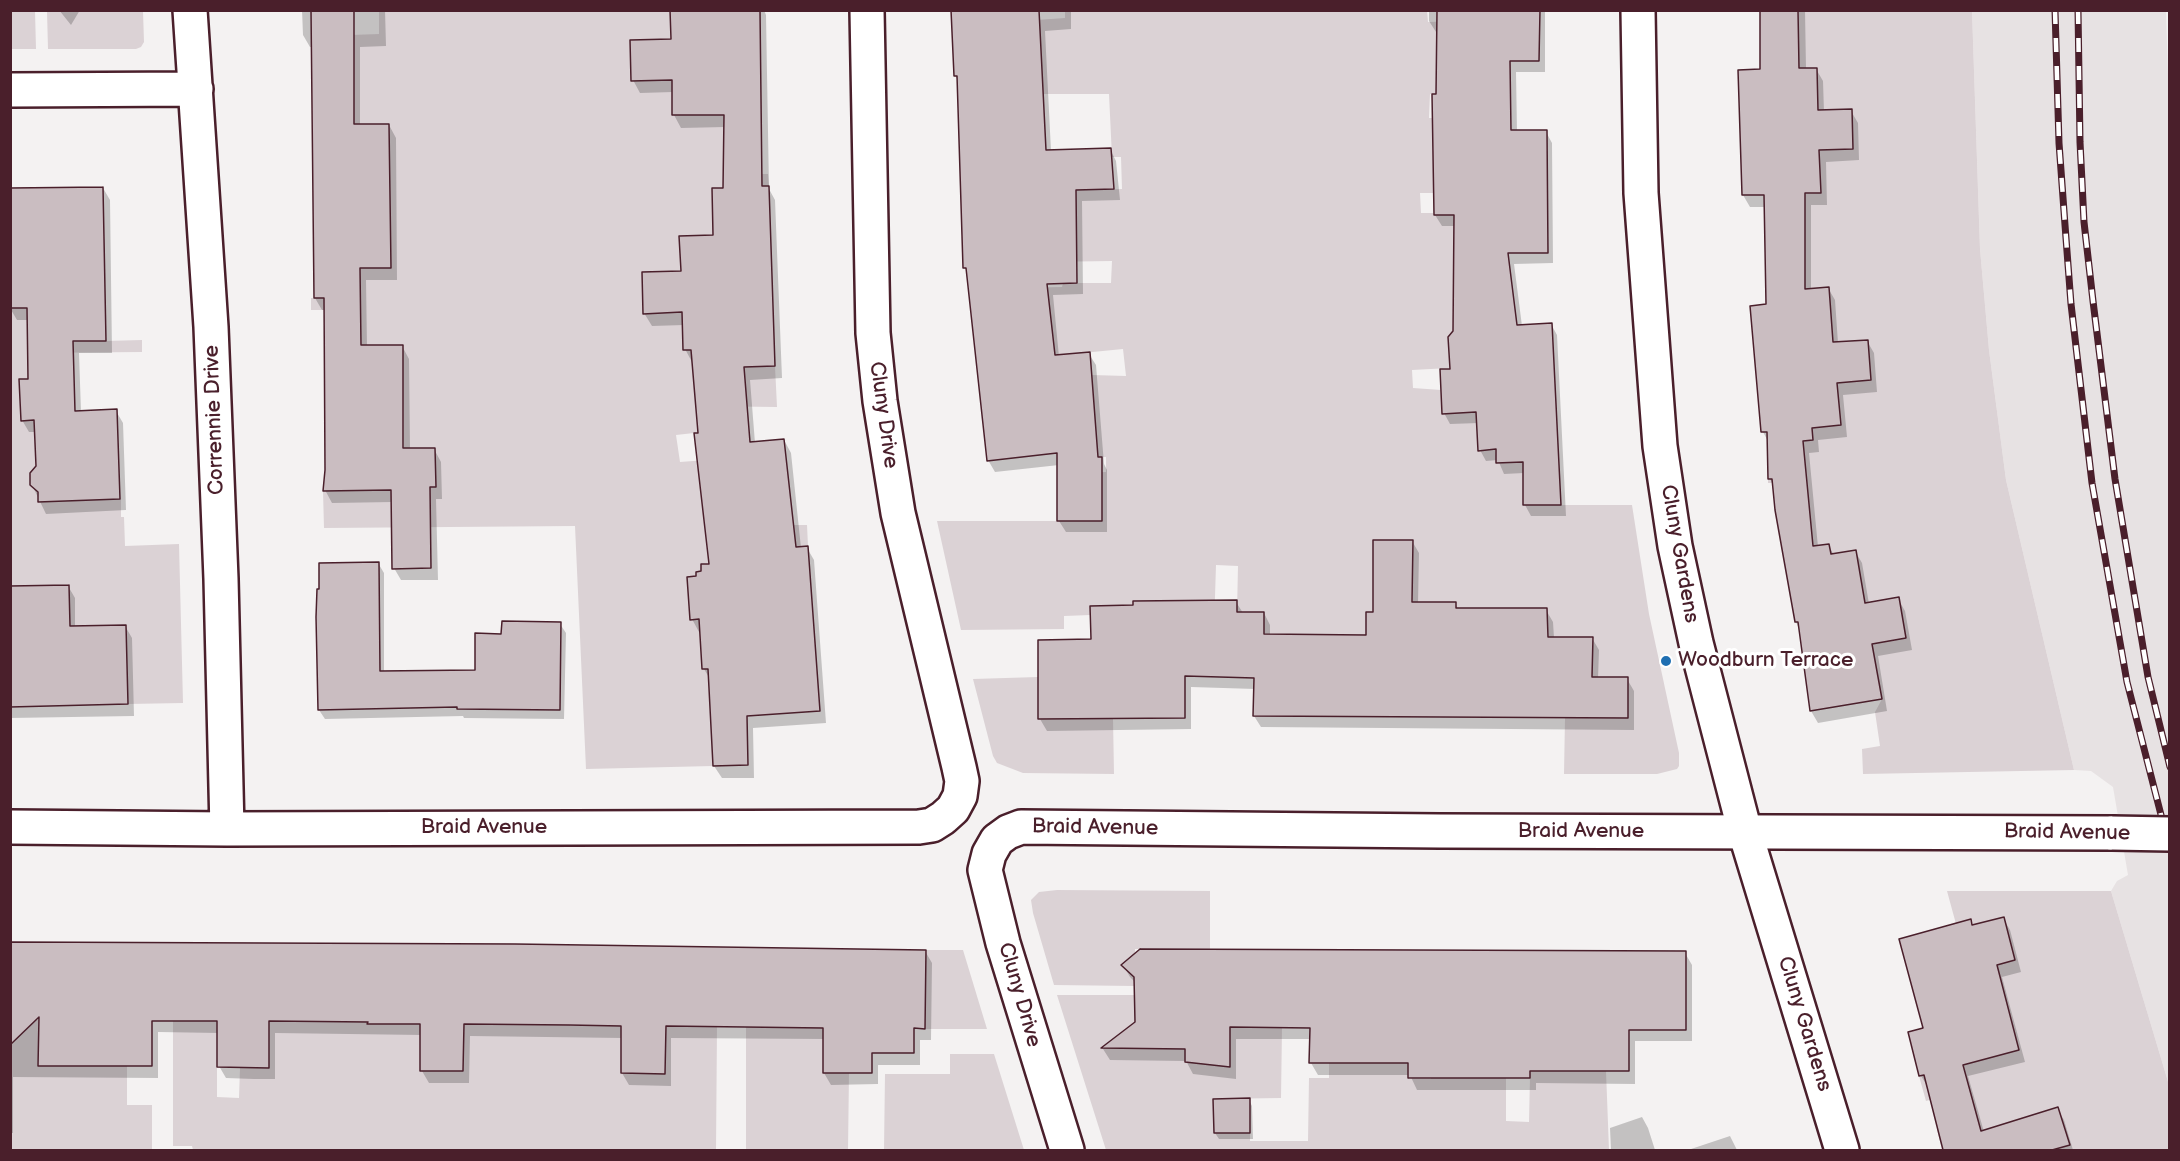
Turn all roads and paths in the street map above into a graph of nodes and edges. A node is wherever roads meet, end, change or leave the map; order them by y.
1 (190, 10) edge
2 (867, 10) edge
3 (1638, 10) edge
4 (196, 89) junction
5 (10, 90) edge
6 (953, 809) joint
7 (10, 827) edge
8 (227, 829) junction
9 (1745, 832) junction
10 (2169, 834) edge
11 (997, 840) joint
12 (1067, 1150) edge
13 (1842, 1150) edge

1 - 4 street, Corrennie Drive
2 - 6 street, Cluny Drive
3 - 9 street, Cluny Gardens
4 - 5 street
4 - 8 street, Corrennie Drive
6 - 8 street, Braid Avenue
7 - 8 street, Braid Avenue
9 - 10 street, Braid Avenue, bridge
9 - 11 street, Braid Avenue
9 - 13 street, Cluny Gardens
11 - 12 street, Cluny Drive

